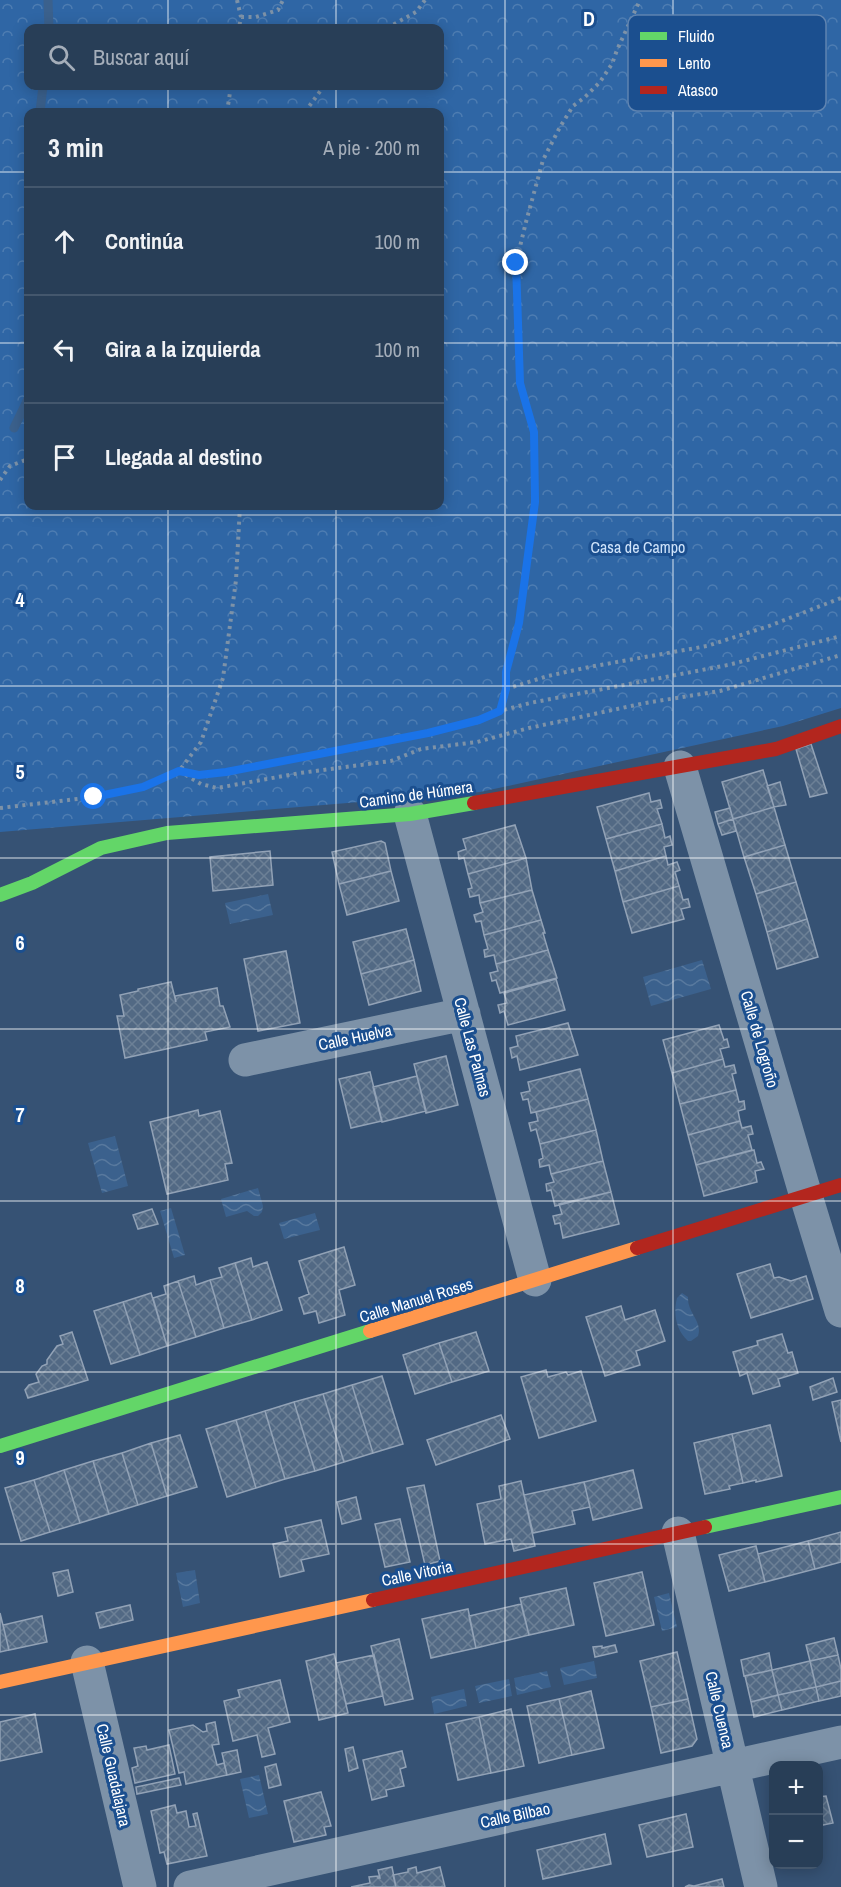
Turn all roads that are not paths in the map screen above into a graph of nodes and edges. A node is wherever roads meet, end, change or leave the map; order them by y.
1 (841, 726) edge
2 (680, 767) junction
3 (410, 814) junction
4 (0, 896) edge
5 (464, 1014) junction
6 (245, 1059) dead end
7 (841, 1185) edge
8 (806, 1196) junction
9 (535, 1280) junction
10 (841, 1311) edge
11 (0, 1446) edge
12 (841, 1497) edge
13 (678, 1533) junction
14 (87, 1662) junction
15 (0, 1682) edge
16 (841, 1742) edge
17 (734, 1767) junction
18 (140, 1887) edge
19 (190, 1887) edge
20 (761, 1887) edge

1 - 2 street, Camino de Húmera
2 - 3 street, Camino de Húmera
2 - 8 street, Calle de Logroño
3 - 4 street, Camino de Húmera
3 - 5 street, Calle Las Palmas
5 - 6 street, Calle Huelva
5 - 9 street, Calle Las Palmas
7 - 8 street, Calle Manuel Roses
8 - 9 street, Calle Manuel Roses
8 - 10 street, Calle de Logroño
9 - 11 street, Calle Manuel Roses
12 - 13 street, Calle Vitoria
13 - 14 street, Calle Vitoria
13 - 17 street, Calle Cuenca
14 - 15 street, Calle Vitoria
14 - 18 street, Calle Guadalajara
16 - 17 street, Calle Bilbao
17 - 19 street, Calle Bilbao
17 - 20 street, Calle Cuenca

